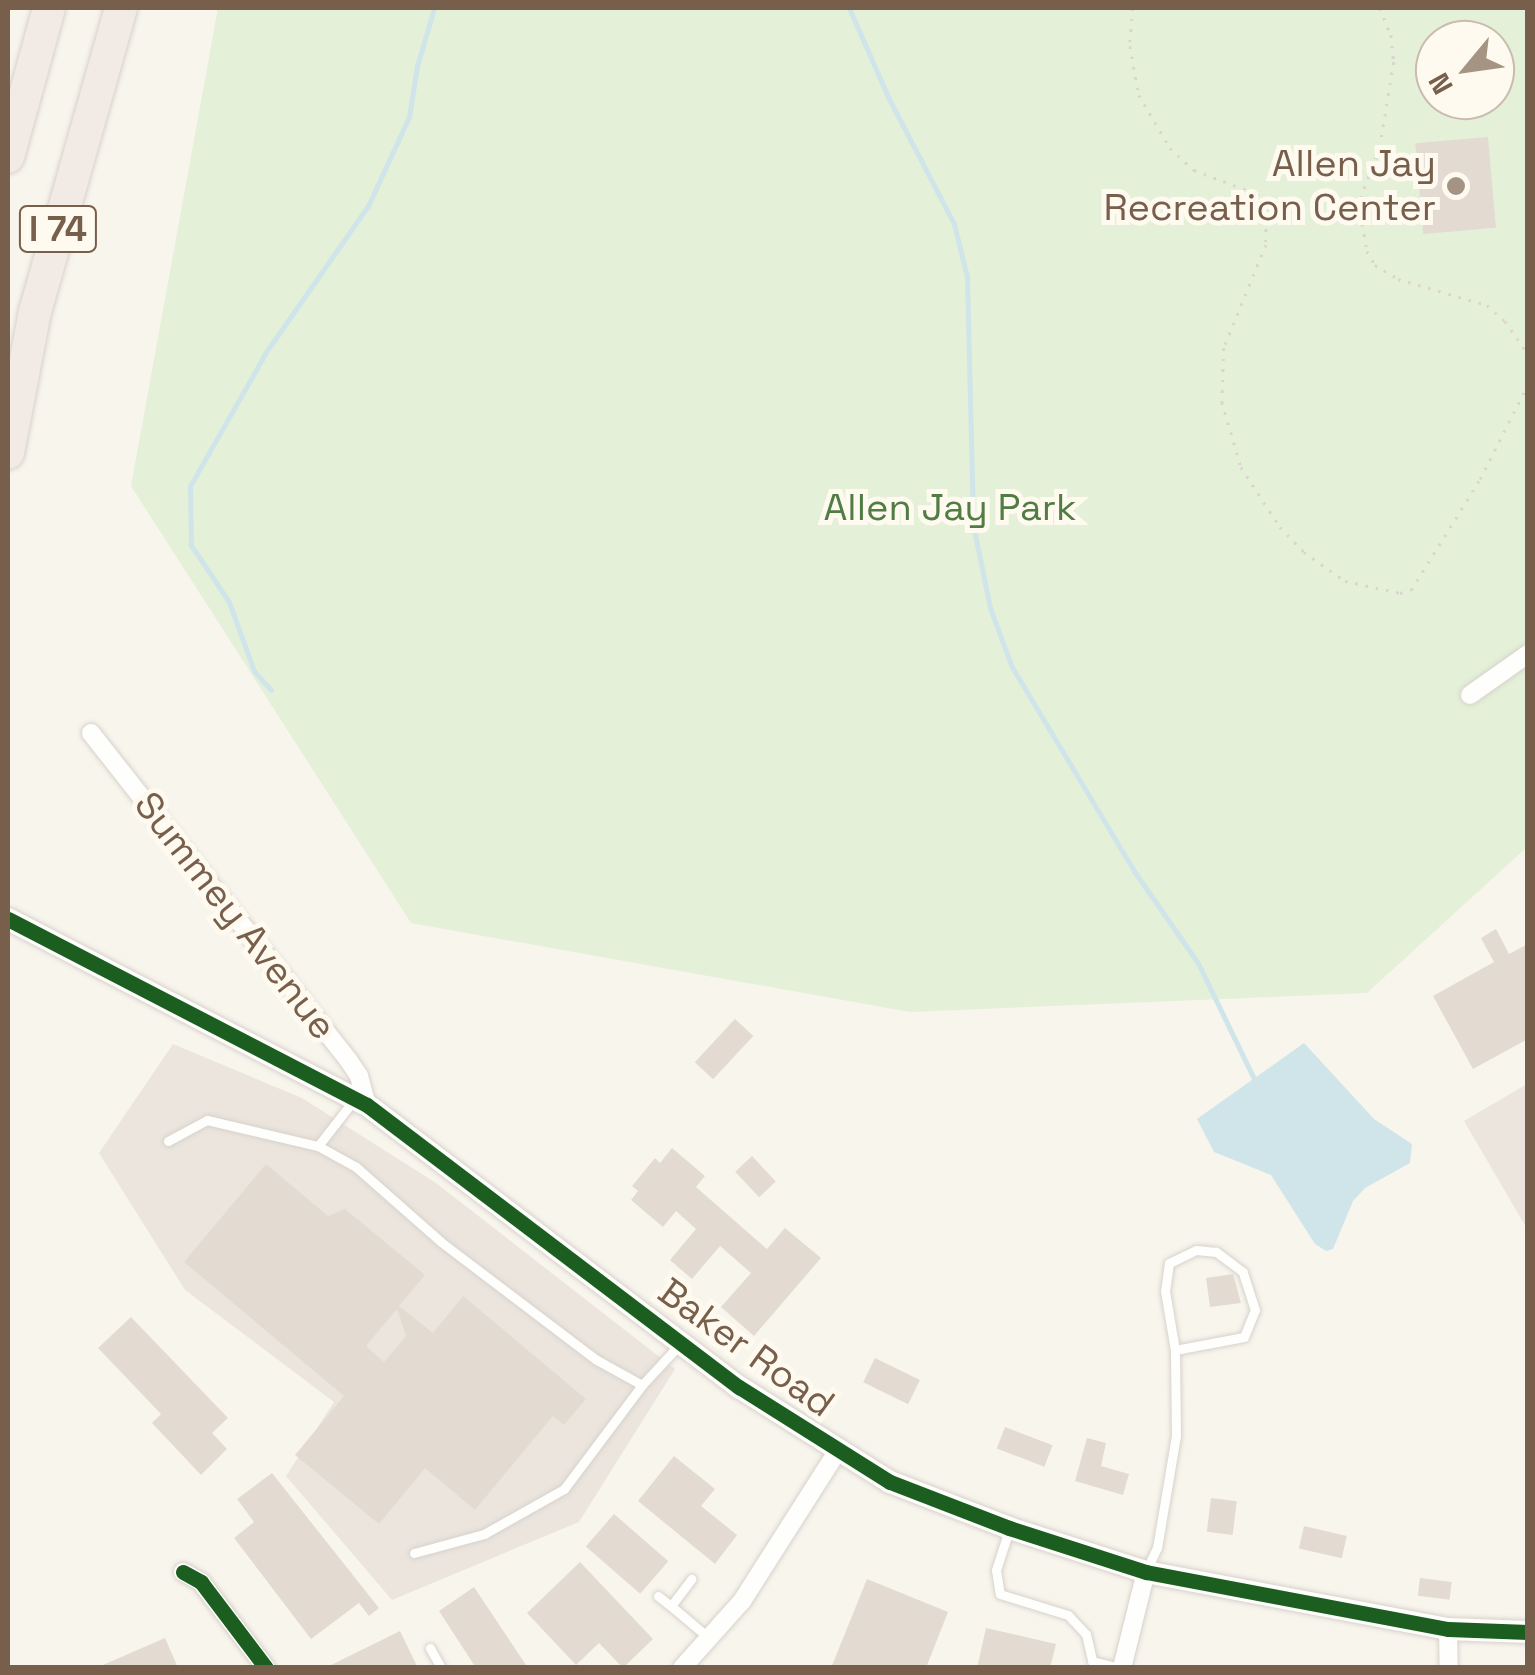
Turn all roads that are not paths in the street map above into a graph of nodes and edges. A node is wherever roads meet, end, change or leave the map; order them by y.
1 (48, 8) edge
2 (120, 8) edge
3 (8, 157) edge
4 (8, 453) edge
5 (1528, 654) edge
6 (1470, 694) dead end
7 (91, 733) dead end
8 (8, 920) edge
9 (361, 1102) junction
10 (168, 1141) dead end
11 (318, 1146) junction
12 (680, 1344) junction
13 (1174, 1350) junction
14 (642, 1385) junction
15 (837, 1452) junction
16 (1009, 1528) junction
17 (414, 1553) dead end
18 (183, 1572) dead end
19 (1146, 1572) junction
20 (691, 1579) dead end
21 (658, 1596) dead end
22 (671, 1606) junction
23 (1448, 1629) junction
24 (1528, 1632) edge
25 (710, 1638) junction
26 (430, 1648) dead end
27 (266, 1668) edge
28 (441, 1668) edge
29 (682, 1668) edge
30 (1121, 1668) edge
31 (1448, 1668) edge

1 - 3 highway, I 74
2 - 4 highway, I 74
5 - 6 street
7 - 9 street, Summey Avenue
8 - 9 street, Baker Road
9 - 11 lane
9 - 12 street, Baker Road
10 - 11 lane
11 - 14 lane
12 - 14 lane
12 - 15 street, Baker Road
13 - 13 lane
13 - 19 lane
14 - 17 lane
15 - 16 street, Baker Road
15 - 25 street
16 - 19 street, Baker Road
16 - 30 lane
18 - 27 street
19 - 23 street, Baker Road
19 - 30 street
20 - 22 lane
21 - 22 lane
22 - 25 lane
23 - 24 street, Baker Road
23 - 31 street
25 - 29 street
26 - 28 lane

